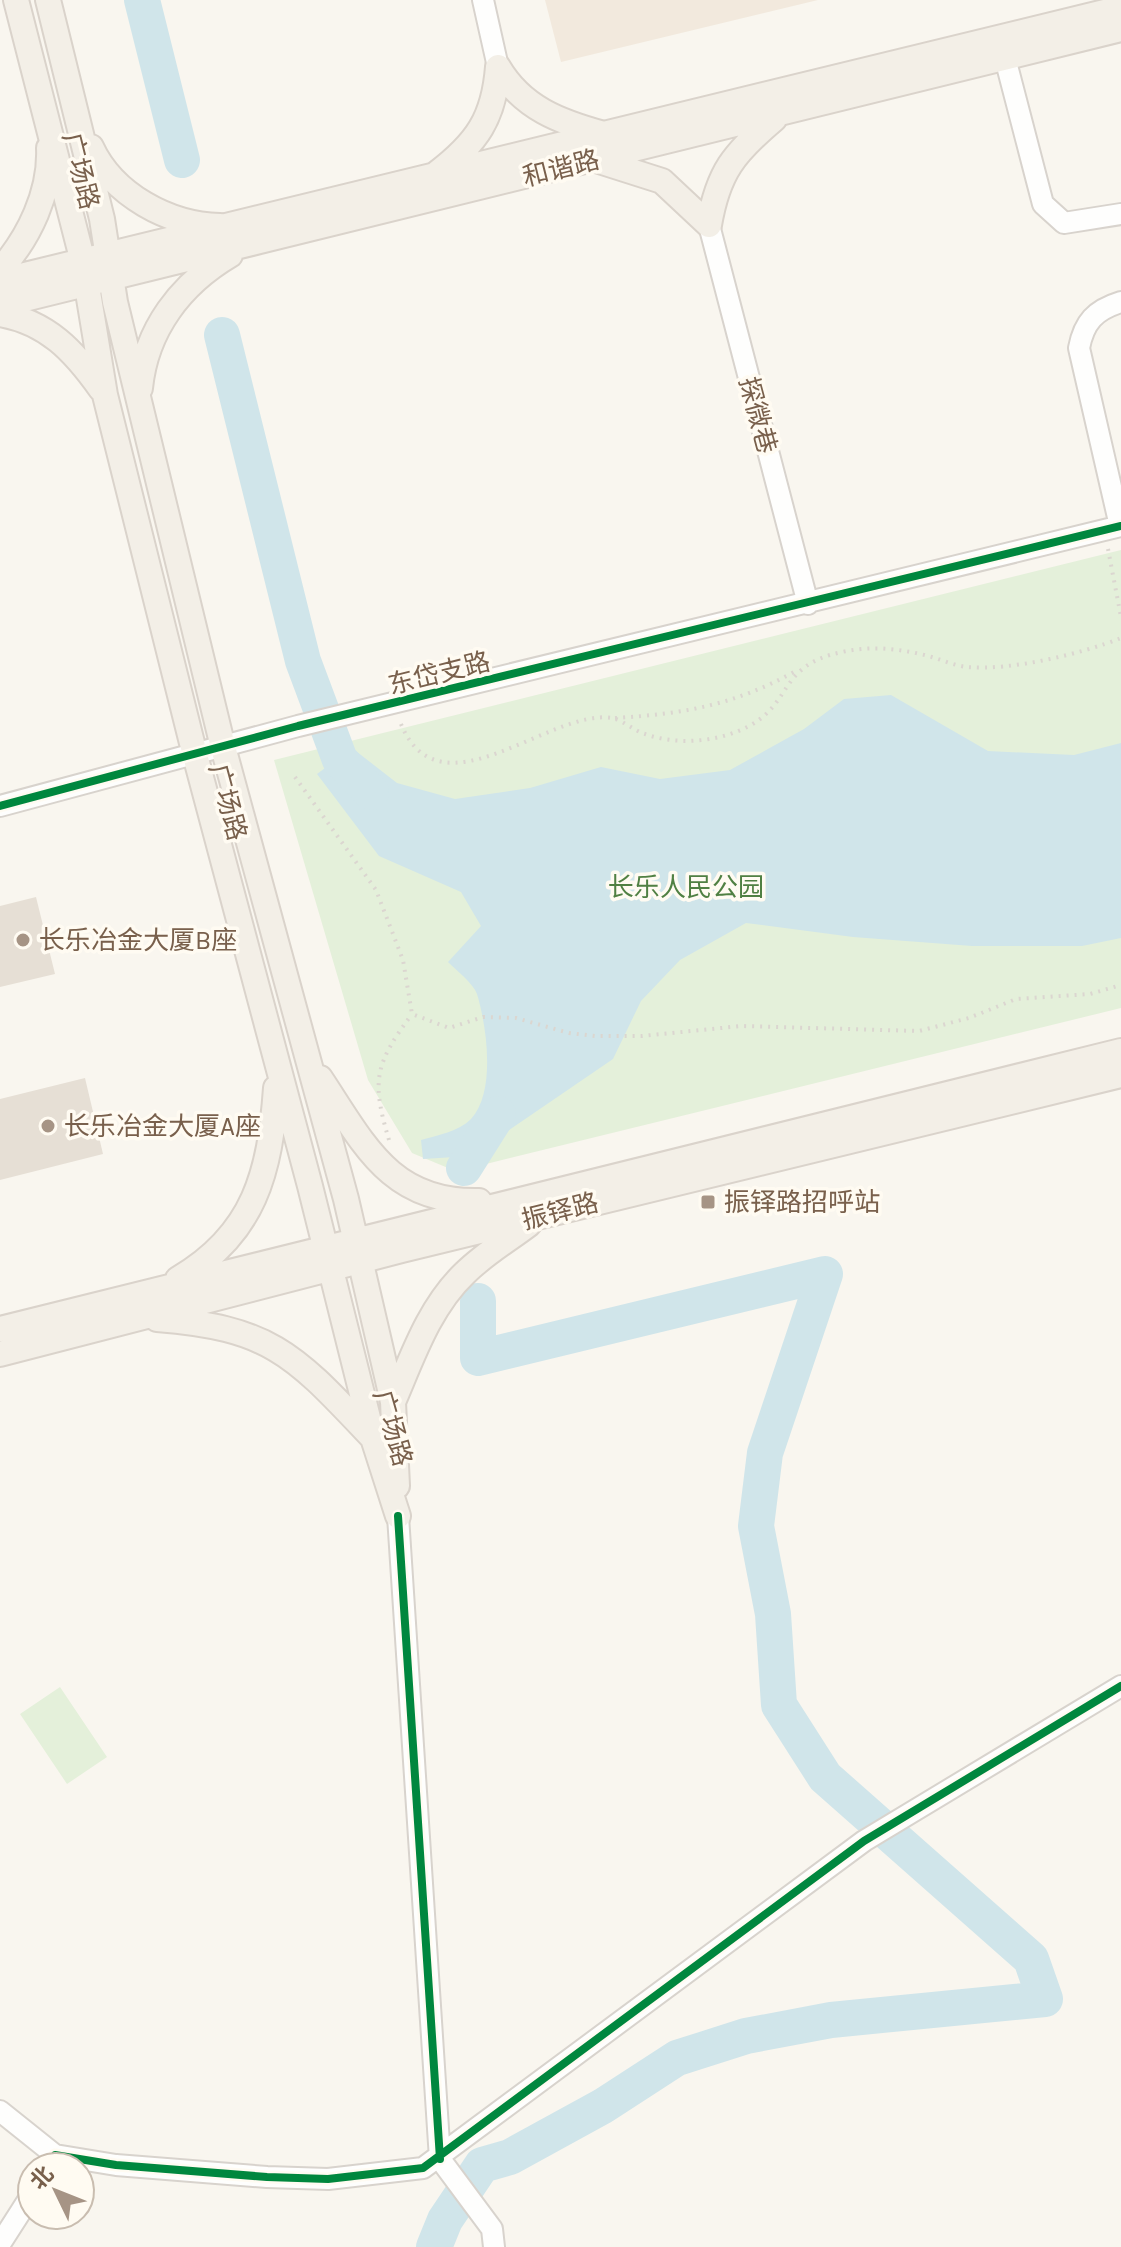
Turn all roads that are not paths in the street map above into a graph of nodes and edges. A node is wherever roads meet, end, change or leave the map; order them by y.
1 (16, 0) edge
2 (48, 0) edge
3 (483, 0) edge
4 (1121, 8) edge
5 (1121, 29) edge
6 (1005, 58) junction
7 (498, 67) junction
8 (780, 114) junction
9 (76, 117) junction
10 (49, 125) junction
11 (607, 135) junction
12 (595, 159) junction
13 (431, 178) junction
14 (1121, 214) edge
15 (709, 225) junction
16 (240, 236) junction
17 (0, 270) edge
18 (97, 270) junction
19 (0, 281) edge
20 (1121, 302) edge
21 (0, 305) edge
22 (0, 314) edge
23 (105, 395) junction
24 (139, 398) junction
25 (1115, 527) edge
26 (808, 604) junction
27 (223, 747) junction
28 (195, 755) junction
29 (0, 806) edge
30 (1121, 1051) edge
31 (308, 1061) junction
32 (277, 1070) junction
33 (1121, 1075) edge
34 (517, 1199) junction
35 (540, 1216) junction
36 (358, 1252) junction
37 (329, 1259) junction
38 (159, 1291) junction
39 (135, 1317) junction
40 (0, 1329) edge
41 (0, 1354) edge
42 (393, 1402) junction
43 (373, 1438) junction
44 (398, 1516) junction
45 (1121, 1686) edge
46 (0, 2111) edge
47 (42, 2151) edge
48 (96, 2164) edge
49 (445, 2166) junction
50 (16, 2219) edge
51 (489, 2241) edge
52 (0, 2244) edge

1 - 10 main road, 广场路
2 - 9 main road, 广场路
3 - 7 street
4 - 11 main road, 和谐路
5 - 6 main road, 和谐路
6 - 8 main road, 和谐路
6 - 14 street
7 - 11 main road
7 - 13 main road
8 - 12 main road, 和谐路
8 - 15 main road
9 - 16 main road
9 - 18 main road, 广场路
10 - 17 main road
10 - 18 main road, 广场路
11 - 13 main road, 和谐路
12 - 15 main road
12 - 16 main road, 和谐路
13 - 16 main road, 和谐路
15 - 26 street, 探微巷
16 - 18 main road, 和谐路
16 - 24 main road
18 - 19 main road, 和谐路
18 - 21 main road, 和谐路
18 - 23 main road, 广场路
18 - 24 main road, 广场路
20 - 25 street
22 - 23 main road
23 - 28 main road, 广场路
24 - 27 main road, 广场路
25 - 26 street, 东岱支路
26 - 27 street, 东岱支路
27 - 28 street, 东岱支路
27 - 31 main road, 广场路
28 - 29 street, 东岱支路
28 - 32 main road, 广场路
30 - 34 main road, 振铎路
31 - 34 main road
31 - 36 main road, 广场路
32 - 37 main road, 广场路
32 - 38 main road
33 - 35 main road, 振铎路
34 - 36 main road, 振铎路
35 - 36 main road, 振铎路
35 - 42 main road
36 - 37 main road, 振铎路
36 - 42 main road, 广场路
37 - 38 main road, 振铎路
37 - 39 main road, 振铎路
37 - 43 main road, 广场路
38 - 40 main road, 振铎路
39 - 41 main road, 振铎路
39 - 43 main road
42 - 44 main road, 广场路
43 - 44 main road, 广场路
44 - 49 street
45 - 49 street
46 - 47 street
48 - 49 street
49 - 51 street
50 - 52 street

